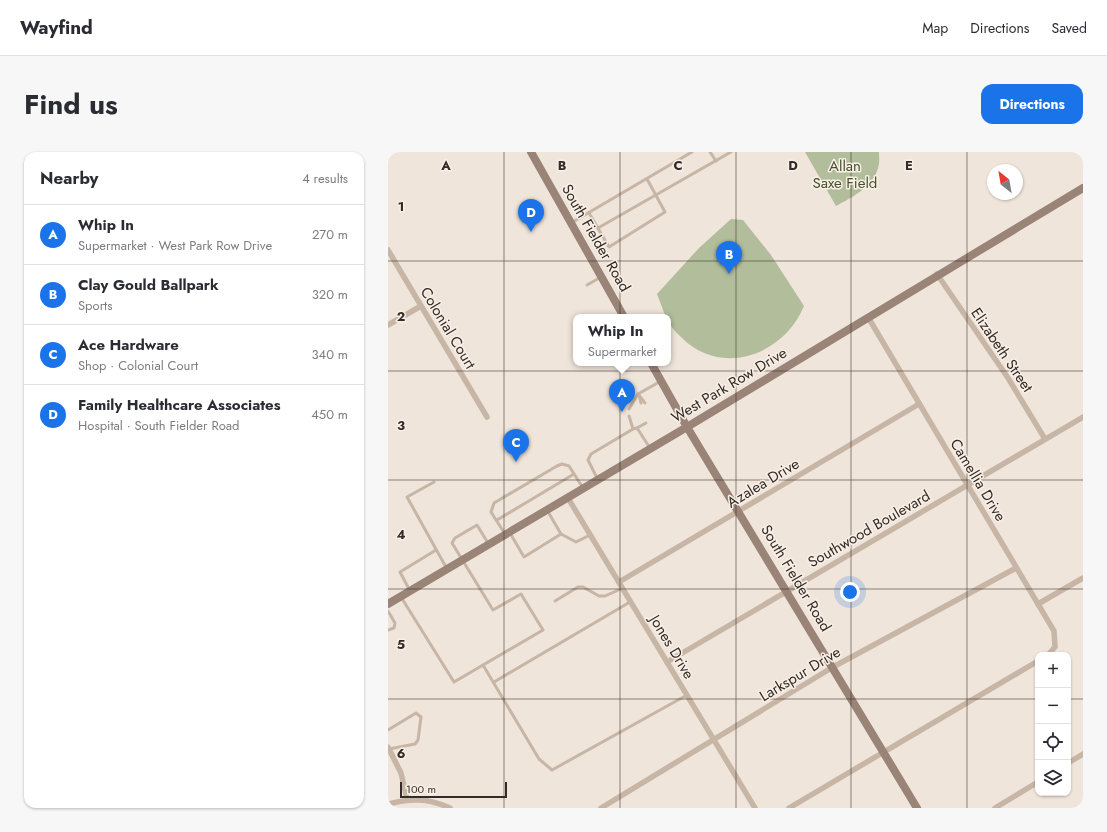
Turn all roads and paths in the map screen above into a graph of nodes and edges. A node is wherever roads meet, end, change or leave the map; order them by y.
1 (531, 152) edge
2 (692, 152) edge
3 (710, 152) edge
4 (731, 152) edge
5 (716, 161) junction
6 (647, 178) junction
7 (1083, 188) edge
8 (656, 195) junction
9 (589, 212) junction
10 (571, 223) junction
11 (598, 228) junction
12 (388, 250) edge
13 (937, 274) junction
14 (602, 277) junction
15 (587, 285) dead end
16 (421, 306) junction
17 (622, 314) edge
18 (868, 317) junction
19 (388, 325) edge
20 (653, 366) edge
21 (661, 381) junction
22 (638, 394) junction
23 (645, 402) dead end
24 (636, 403) dead end
25 (641, 403) dead end
26 (919, 404) junction
27 (629, 409) dead end
28 (629, 416) dead end
29 (487, 417) dead end
30 (1083, 417) edge
31 (636, 422) dead end
32 (641, 422) dead end
33 (646, 422) dead end
34 (687, 427) junction
35 (637, 428) junction
36 (633, 429) junction
37 (1045, 439) junction
38 (651, 449) junction
39 (574, 474) junction
40 (598, 480) junction
41 (434, 482) dead end
42 (967, 485) junction
43 (583, 488) junction
44 (568, 498) junction
45 (547, 510) junction
46 (739, 512) junction
47 (497, 520) junction
48 (507, 533) junction
49 (561, 534) junction
50 (590, 535) junction
51 (489, 544) junction
52 (436, 550) junction
53 (462, 560) junction
54 (1016, 568) junction
55 (447, 569) junction
56 (1083, 578) edge
57 (619, 582) junction
58 (623, 588) junction
59 (410, 591) junction
60 (787, 591) junction
61 (401, 597) junction
62 (555, 601) dead end
63 (631, 602) junction
64 (388, 604) edge
65 (1038, 604) junction
66 (388, 611) edge
67 (388, 630) edge
68 (1051, 652) edge
69 (667, 662) junction
70 (1035, 663) edge
71 (483, 665) junction
72 (833, 667) junction
73 (494, 682) junction
74 (687, 694) junction
75 (388, 730) edge
76 (714, 740) junction
77 (388, 748) edge
78 (884, 752) junction
79 (1083, 754) edge
80 (1071, 761) edge
81 (1035, 784) edge
82 (407, 799) junction
83 (388, 804) edge
84 (450, 808) edge
85 (601, 808) edge
86 (755, 808) edge
87 (789, 808) edge
88 (918, 808) edge
89 (995, 808) edge

1 - 10 main road, South Fielder Road
2 - 6 lane
3 - 5 lane
4 - 5 lane
5 - 8 lane
6 - 8 lane
6 - 9 lane
7 - 13 main road, West Park Row Drive
8 - 11 lane
8 - 11 lane
9 - 10 lane
9 - 11 lane
10 - 14 main road, South Fielder Road
12 - 16 street, Colonial Court
13 - 18 main road, West Park Row Drive
13 - 37 street, Elizabeth Street
14 - 15 lane
14 - 17 main road, South Fielder Road
16 - 19 street
16 - 29 street, Colonial Court
18 - 26 street, Camellia Drive
18 - 34 main road, West Park Row Drive
20 - 21 main road, South Fielder Road
21 - 22 lane
21 - 34 main road, South Fielder Road
22 - 23 lane
22 - 24 lane
22 - 25 lane
22 - 27 lane
26 - 42 street, Camellia Drive
26 - 46 street, Azalea Drive
28 - 36 lane
30 - 37 street, Southwood Boulevard
31 - 35 lane
32 - 35 lane
33 - 35 lane
34 - 38 main road, West Park Row Drive
34 - 46 main road, South Fielder Road
35 - 36 lane
35 - 38 lane
36 - 40 lane
37 - 42 street, Southwood Boulevard
38 - 40 main road, West Park Row Drive
39 - 43 lane
39 - 47 lane
39 - 47 lane
40 - 43 main road, West Park Row Drive
41 - 52 lane
42 - 54 street, Camellia Drive
42 - 60 street, Southwood Boulevard
43 - 44 main road, West Park Row Drive
44 - 45 main road, West Park Row Drive
44 - 50 street, Jones Drive
45 - 48 main road, West Park Row Drive
45 - 49 lane
46 - 57 street, Azalea Drive
46 - 60 main road, South Fielder Road
47 - 48 lane
48 - 49 lane
48 - 51 main road, West Park Row Drive
49 - 50 lane
50 - 57 street, Jones Drive
51 - 53 main road, West Park Row Drive
51 - 53 lane
52 - 55 lane
52 - 59 lane
53 - 55 main road, West Park Row Drive
53 - 71 lane
54 - 65 street, Camellia Drive
54 - 72 street, Larkspur Drive
55 - 59 main road, West Park Row Drive
56 - 65 street
57 - 58 street, Jones Drive
58 - 62 lane
58 - 63 street, Jones Drive
59 - 61 main road, West Park Row Drive
60 - 69 street, Southwood Boulevard
60 - 72 main road, South Fielder Road
61 - 64 main road, West Park Row Drive
61 - 71 lane
63 - 69 street, Jones Drive
63 - 73 lane
65 - 68 street, Camellia Drive
66 - 67 lane
69 - 74 street, Jones Drive
70 - 78 street
71 - 73 lane
72 - 76 street, Larkspur Drive
72 - 78 main road, South Fielder Road
73 - 74 lane
74 - 76 street, Jones Drive
75 - 77 lane
76 - 85 street, Larkspur Drive
76 - 86 street, Jones Drive
77 - 82 street
78 - 87 street
78 - 88 main road, South Fielder Road
79 - 80 street
81 - 89 street
82 - 83 street
82 - 84 street

